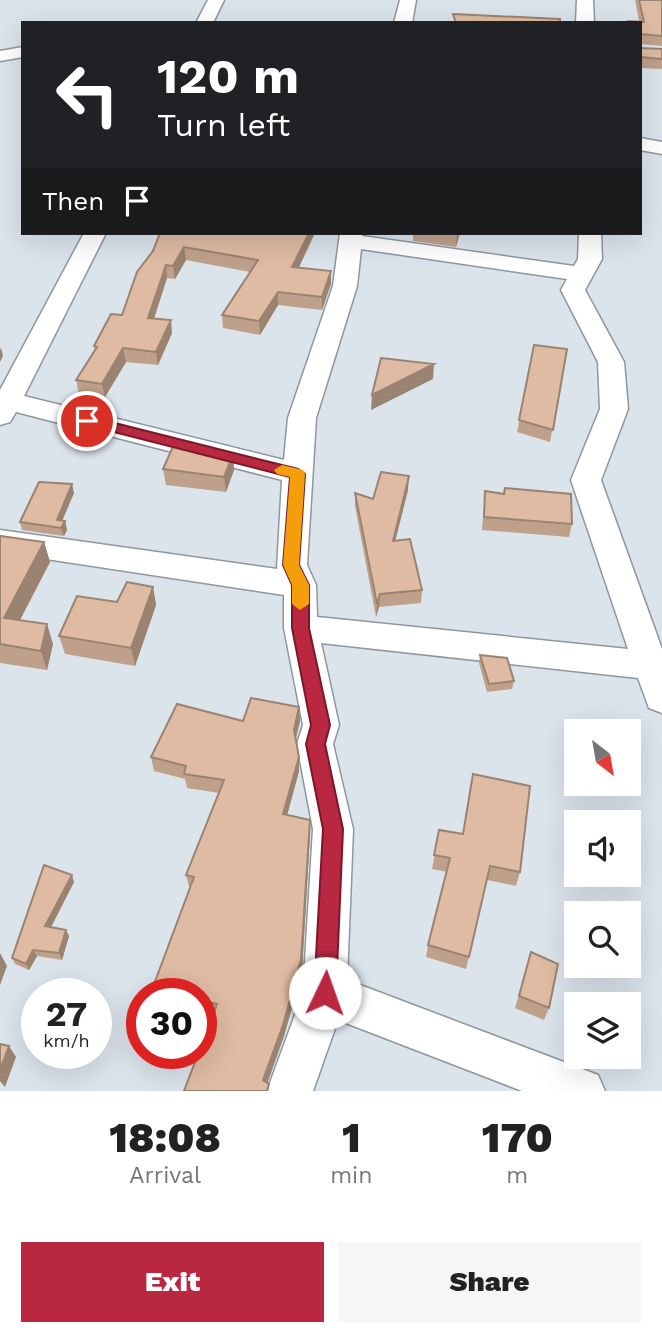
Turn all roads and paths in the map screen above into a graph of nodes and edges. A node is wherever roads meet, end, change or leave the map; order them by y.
1 (216, 0) edge
2 (408, 0) edge
3 (585, 0) edge
4 (205, 21) edge
5 (403, 21) edge
6 (585, 21) edge
7 (21, 52) edge
8 (1, 57) edge
9 (642, 144) edge
10 (662, 148) edge
11 (94, 235) edge
12 (590, 235) edge
13 (351, 237) edge
14 (582, 274) junction
15 (4, 408) edge
16 (298, 474) junction
17 (0, 541) edge
18 (300, 585) junction
19 (301, 628) junction
20 (658, 677) edge
21 (325, 993) junction
22 (290, 1091) edge
23 (582, 1091) edge

1 - 4 street
2 - 5 street
3 - 6 street
7 - 8 street
9 - 10 street
11 - 15 street
12 - 14 street
13 - 14 street
13 - 16 street
14 - 20 street
15 - 16 street
16 - 18 street
17 - 18 street
18 - 19 street
19 - 20 street
19 - 21 street
21 - 22 street
21 - 23 street

